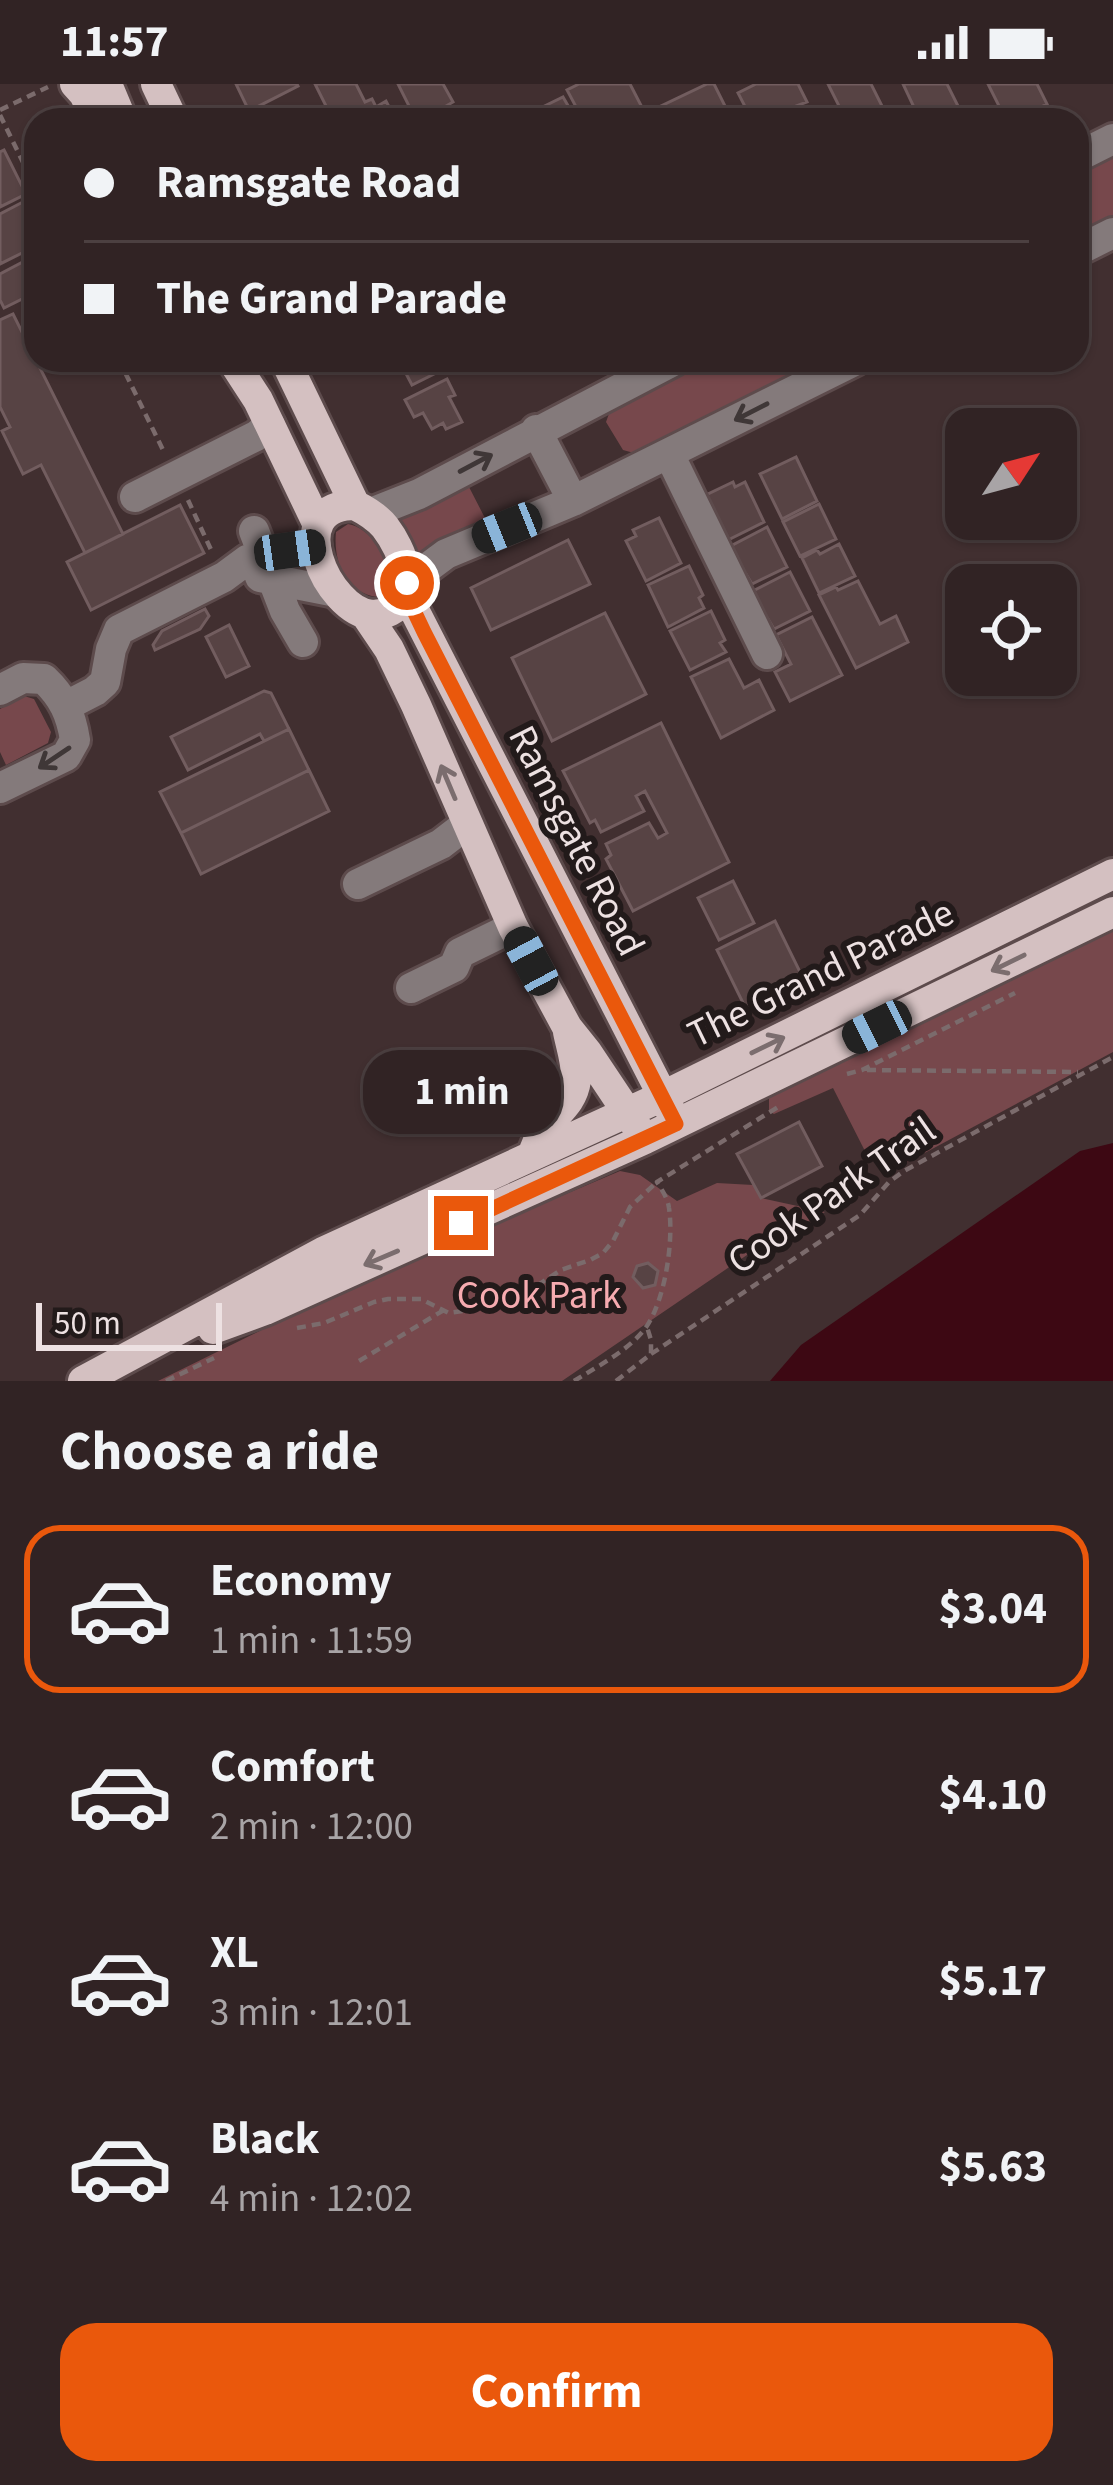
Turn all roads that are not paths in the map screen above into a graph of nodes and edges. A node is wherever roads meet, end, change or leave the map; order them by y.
1 (239, 372) edge
2 (289, 372) edge
3 (291, 372) edge
4 (651, 372) edge
5 (832, 372) edge
6 (264, 412) junction
7 (536, 430) junction
8 (669, 454) junction
9 (136, 497) dead end
10 (573, 501) junction
11 (363, 509) junction
12 (316, 535) junction
13 (263, 554) junction
14 (407, 588) junction
15 (336, 592) junction
16 (366, 615) junction
17 (304, 642) dead end
18 (767, 654) dead end
19 (0, 690) edge
20 (66, 706) junction
21 (0, 788) edge
22 (466, 824) junction
23 (1113, 874) edge
24 (358, 884) dead end
25 (1113, 912) edge
26 (513, 927) junction
27 (411, 988) dead end
28 (567, 1027) junction
29 (670, 1110) junction
30 (627, 1113) junction
31 (645, 1139) junction
32 (532, 1155) junction
33 (112, 1366) junction
34 (83, 1381) edge

1 - 6 main road
2 - 6 main road
3 - 11 main road
4 - 7 street
5 -> 8 street
6 - 9 street
6 - 12 main road
7 - 10 street
11 -> 7 street
8 - 10 street
8 - 18 street
10 - 14 street
11 - 12 main road
11 - 14 main road
12 - 13 street
12 - 15 main road
13 - 15 street
13 - 17 street
13 - 20 street
14 - 16 main road
14 - 29 main road, Ramsgate Road
15 - 16 main road
22 -> 16 main road
19 - 20 street
20 -> 21 street
22 - 24 street
22 - 26 main road
29 -> 23 main road, The Grand Parade
25 -> 29 main road, The Grand Parade
26 - 27 street
26 - 28 main road
28 - 30 main road
28 - 32 main road
29 - 30 main road, The Grand Parade
29 - 31 main road, The Grand Parade
30 - 31 main road
30 - 32 main road, The Grand Parade
31 -> 33 main road, The Grand Parade
32 - 33 main road, The Grand Parade
33 - 34 main road, The Grand Parade

